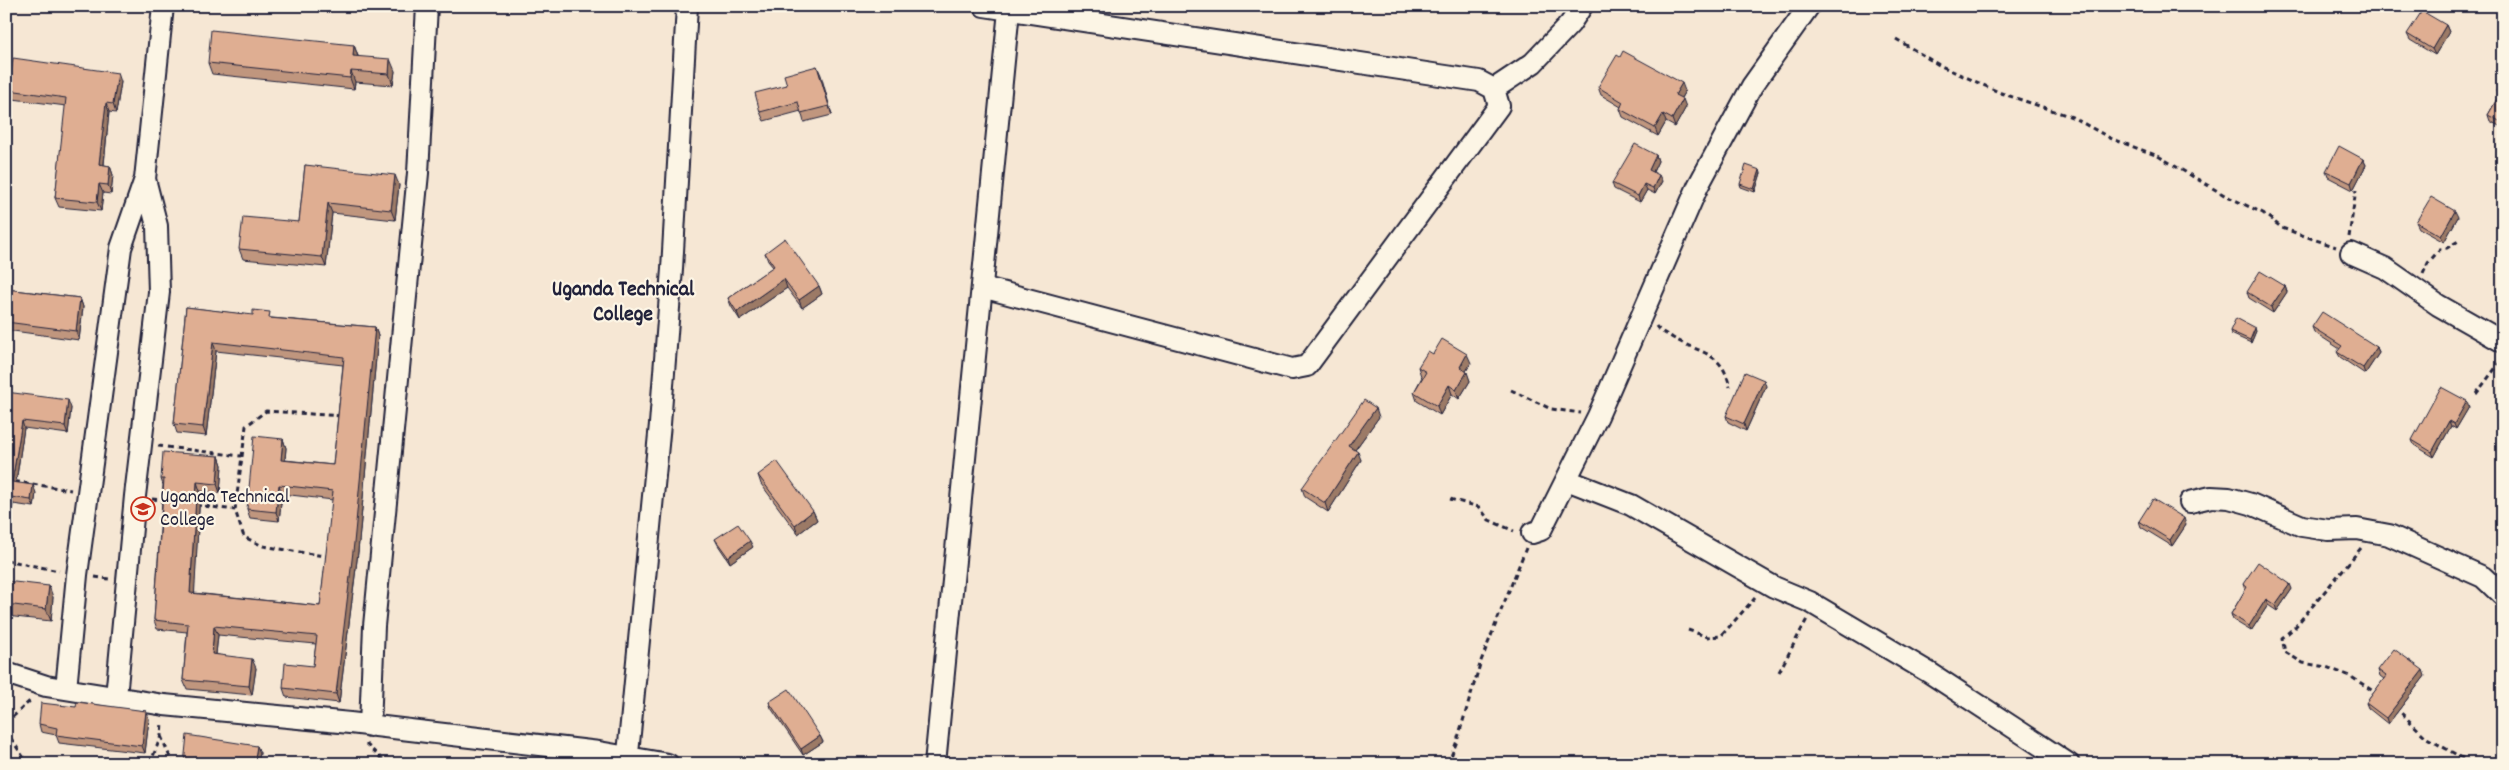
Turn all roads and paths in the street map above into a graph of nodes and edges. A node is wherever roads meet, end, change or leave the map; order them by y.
1 (163, 6) edge
2 (427, 6) edge
3 (688, 6) edge
4 (984, 6) edge
5 (1582, 6) edge
6 (1809, 6) edge
7 (1009, 10) junction
8 (1896, 39) dead end
9 (1494, 89) junction
10 (146, 179) junction
11 (2356, 190) dead end
12 (2460, 240) dead end
13 (2350, 253) junction
14 (982, 287) junction
15 (2417, 289) junction
16 (1644, 309) junction
17 (2503, 342) edge
18 (2503, 358) edge
19 (1730, 387) dead end
20 (1511, 390) dead end
21 (2476, 394) dead end
22 (344, 416) edge
23 (1598, 416) junction
24 (142, 445) junction
25 (241, 456) junction
26 (1568, 480) junction
27 (1450, 499) dead end
28 (2190, 502) dead end
29 (1532, 533) junction
30 (2361, 548) dead end
31 (333, 558) edge
32 (1774, 587) junction
33 (2503, 596) edge
34 (1810, 602) junction
35 (1688, 630) dead end
36 (1779, 672) dead end
37 (6, 673) edge
38 (46, 686) junction
39 (66, 689) junction
40 (116, 697) junction
41 (2382, 697) edge
42 (2388, 702) edge
43 (164, 705) junction
44 (6, 723) edge
45 (370, 726) junction
46 (6, 731) edge
47 (161, 736) junction
48 (627, 760) edge
49 (28, 764) edge
50 (150, 764) edge
51 (173, 764) edge
52 (668, 764) edge
53 (935, 764) edge
54 (1448, 764) edge
55 (2069, 764) edge
56 (2472, 764) edge

1 - 10 street
2 - 45 street
3 - 48 street
4 - 7 street
5 - 9 street
6 - 16 street
7 - 9 street
7 - 14 street
8 - 13 path
9 - 14 street
10 - 24 street
10 - 39 street
11 - 13 path
12 - 15 path
13 - 15 street
14 - 53 street
15 - 17 street
16 - 19 path
16 - 23 street
18 - 21 path
20 - 23 path
22 - 25 path
23 - 26 street
24 - 25 path
24 - 40 street
25 - 31 path
26 - 29 street
26 - 32 street
27 - 29 path
28 - 33 street
29 - 54 path
30 - 41 path
32 - 34 street
32 - 35 path
34 - 36 path
34 - 55 street
37 - 38 street
38 - 39 street
38 - 44 path
39 - 40 street
40 - 43 street
42 - 56 path
43 - 45 street
43 - 47 path
45 - 48 street
46 - 49 path
47 - 50 path
47 - 51 path
48 - 52 street

